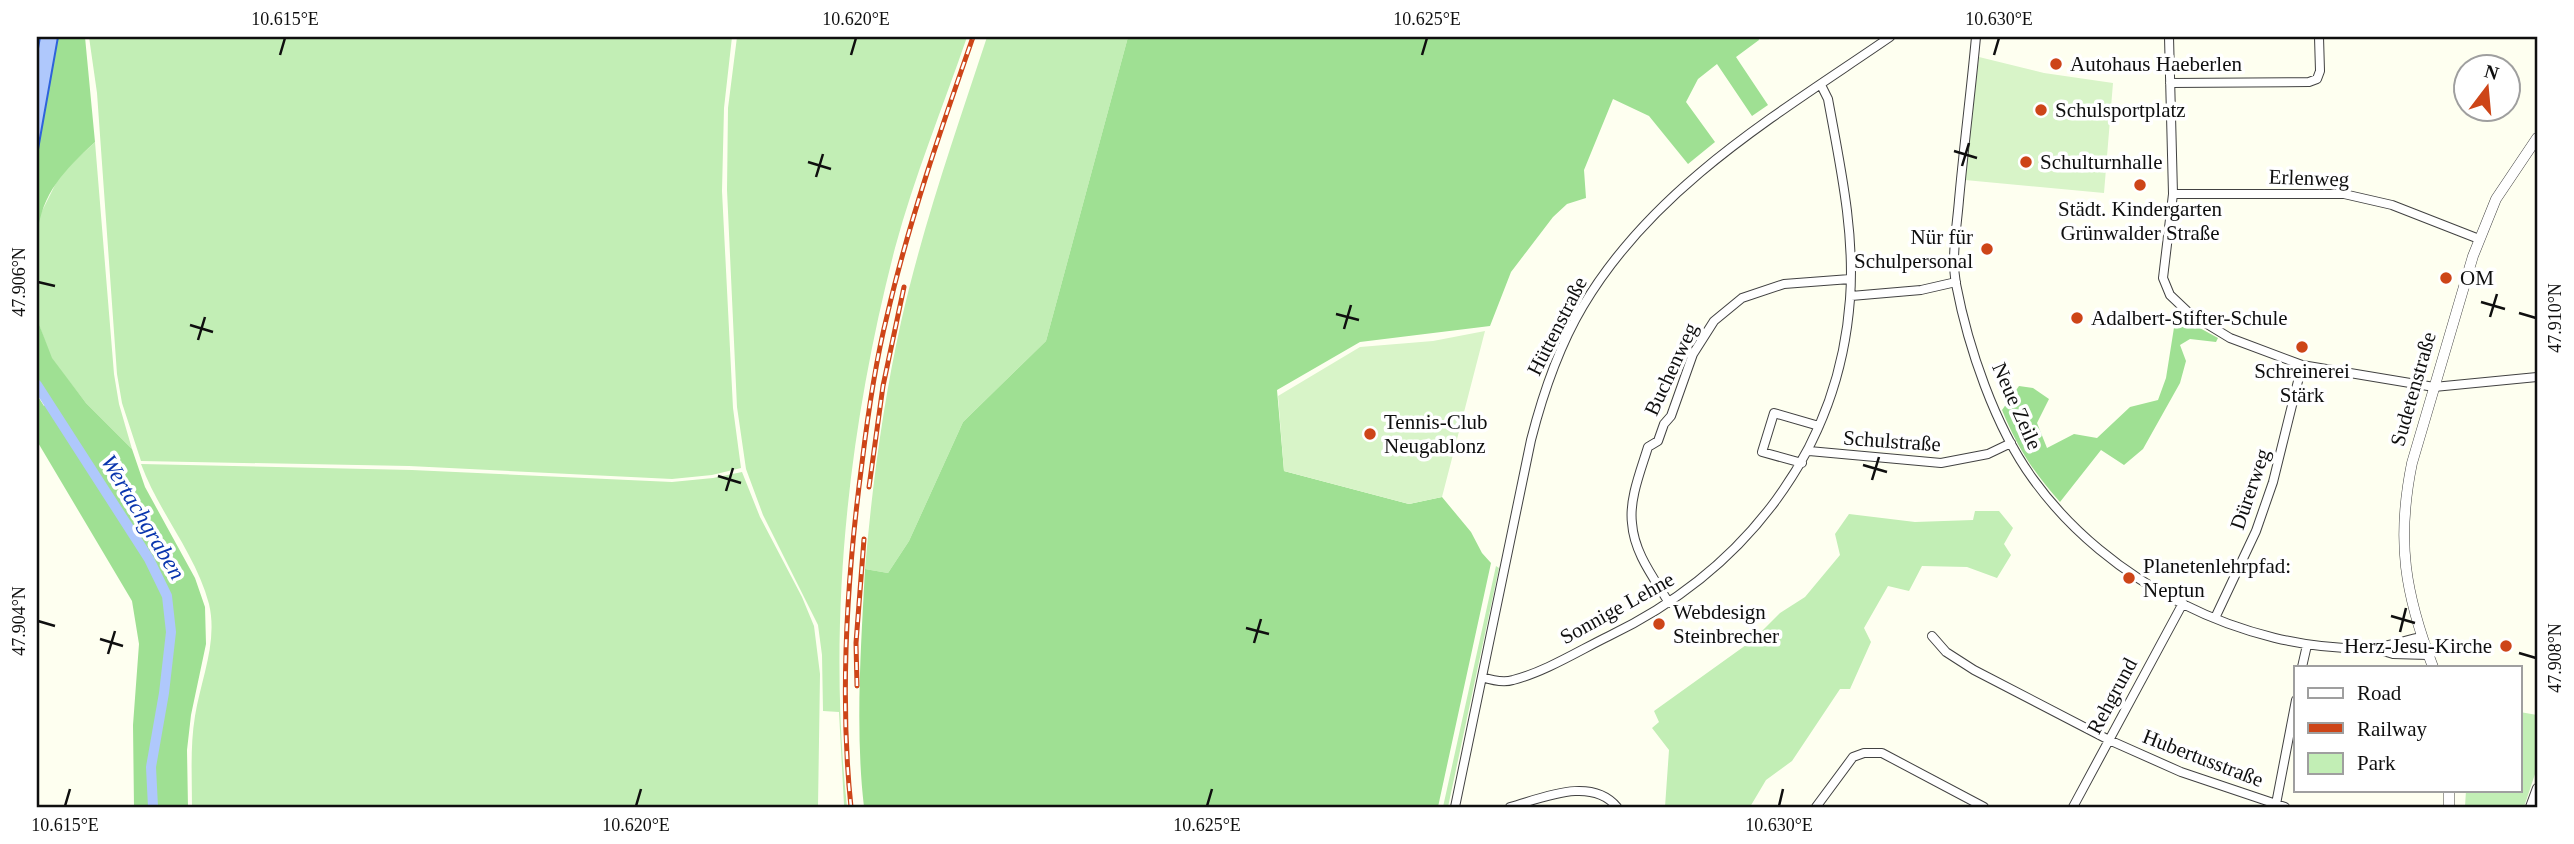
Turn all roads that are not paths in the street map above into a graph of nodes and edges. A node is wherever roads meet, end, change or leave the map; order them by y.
1 (1890, 37) edge
2 (1976, 37) edge
3 (2169, 37) edge
4 (2319, 37) edge
5 (2170, 83) junction
6 (1821, 85) junction
7 (2537, 138) edge
8 (2172, 194) junction
9 (2479, 239) junction
10 (1850, 279) junction
11 (1956, 282) junction
12 (1851, 296) junction
13 (2302, 365) junction
14 (2537, 377) edge
15 (2434, 387) junction
16 (1819, 426) junction
17 (2011, 443) junction
18 (1809, 451) junction
19 (1802, 463) junction
20 (1669, 603) junction
21 (2183, 603) junction
22 (2215, 618) junction
23 (1932, 636) dead end
24 (2422, 637) junction
25 (2306, 645) junction
26 (2374, 648) junction
27 (2428, 655) junction
28 (2302, 666) edge
29 (2433, 666) edge
30 (1482, 677) junction
31 (2294, 710) edge
32 (2109, 740) junction
33 (2537, 788) edge
34 (2276, 804) junction
35 (1455, 807) edge
36 (1510, 807) edge
37 (1617, 807) edge
38 (1816, 807) edge
39 (1984, 807) edge
40 (2073, 807) edge
41 (2285, 807) edge
42 (2530, 807) edge

1 - 6 street, Hüttenstraße
2 - 11 street, Neue Zeile
3 - 5 street
4 - 5 street
5 - 8 street
6 - 10 street, Sonnige Lehne
6 - 30 street, Hüttenstraße
7 - 9 street, Sudetenstraße
8 - 9 street, Erlenweg
8 - 13 street
9 - 15 street, Sudetenstraße
10 - 12 street, Sonnige Lehne
10 - 20 street, Buchenweg
11 - 12 street
11 - 17 street, Neue Zeile
12 - 16 street, Sonnige Lehne
13 - 15 street
13 - 22 street, Dürerweg
14 - 15 street
15 - 24 street, Sudetenstraße
16 - 18 street, Sonnige Lehne
16 - 19 street
17 - 18 street, Schulstraße
17 - 21 street, Neue Zeile
18 - 19 street, Sonnige Lehne
19 - 20 street, Sonnige Lehne
20 - 30 street, Sonnige Lehne
21 - 22 street, Neue Zeile
21 - 32 street, Rehgrund
22 - 25 street, Neue Zeile
23 - 32 street, Hubertusstraße
24 - 26 street, Neue Zeile
24 - 27 street, Sudetenstraße
25 - 26 street, Neue Zeile
25 - 28 street
26 - 27 street, Neue Zeile
27 - 29 street, Sudetenstraße
30 - 35 street, Hüttenstraße
31 - 34 street
32 - 34 street, Hubertusstraße
32 - 40 street, Rehgrund
33 - 42 street
34 - 41 street, Hubertusstraße
36 - 37 street
38 - 39 street

